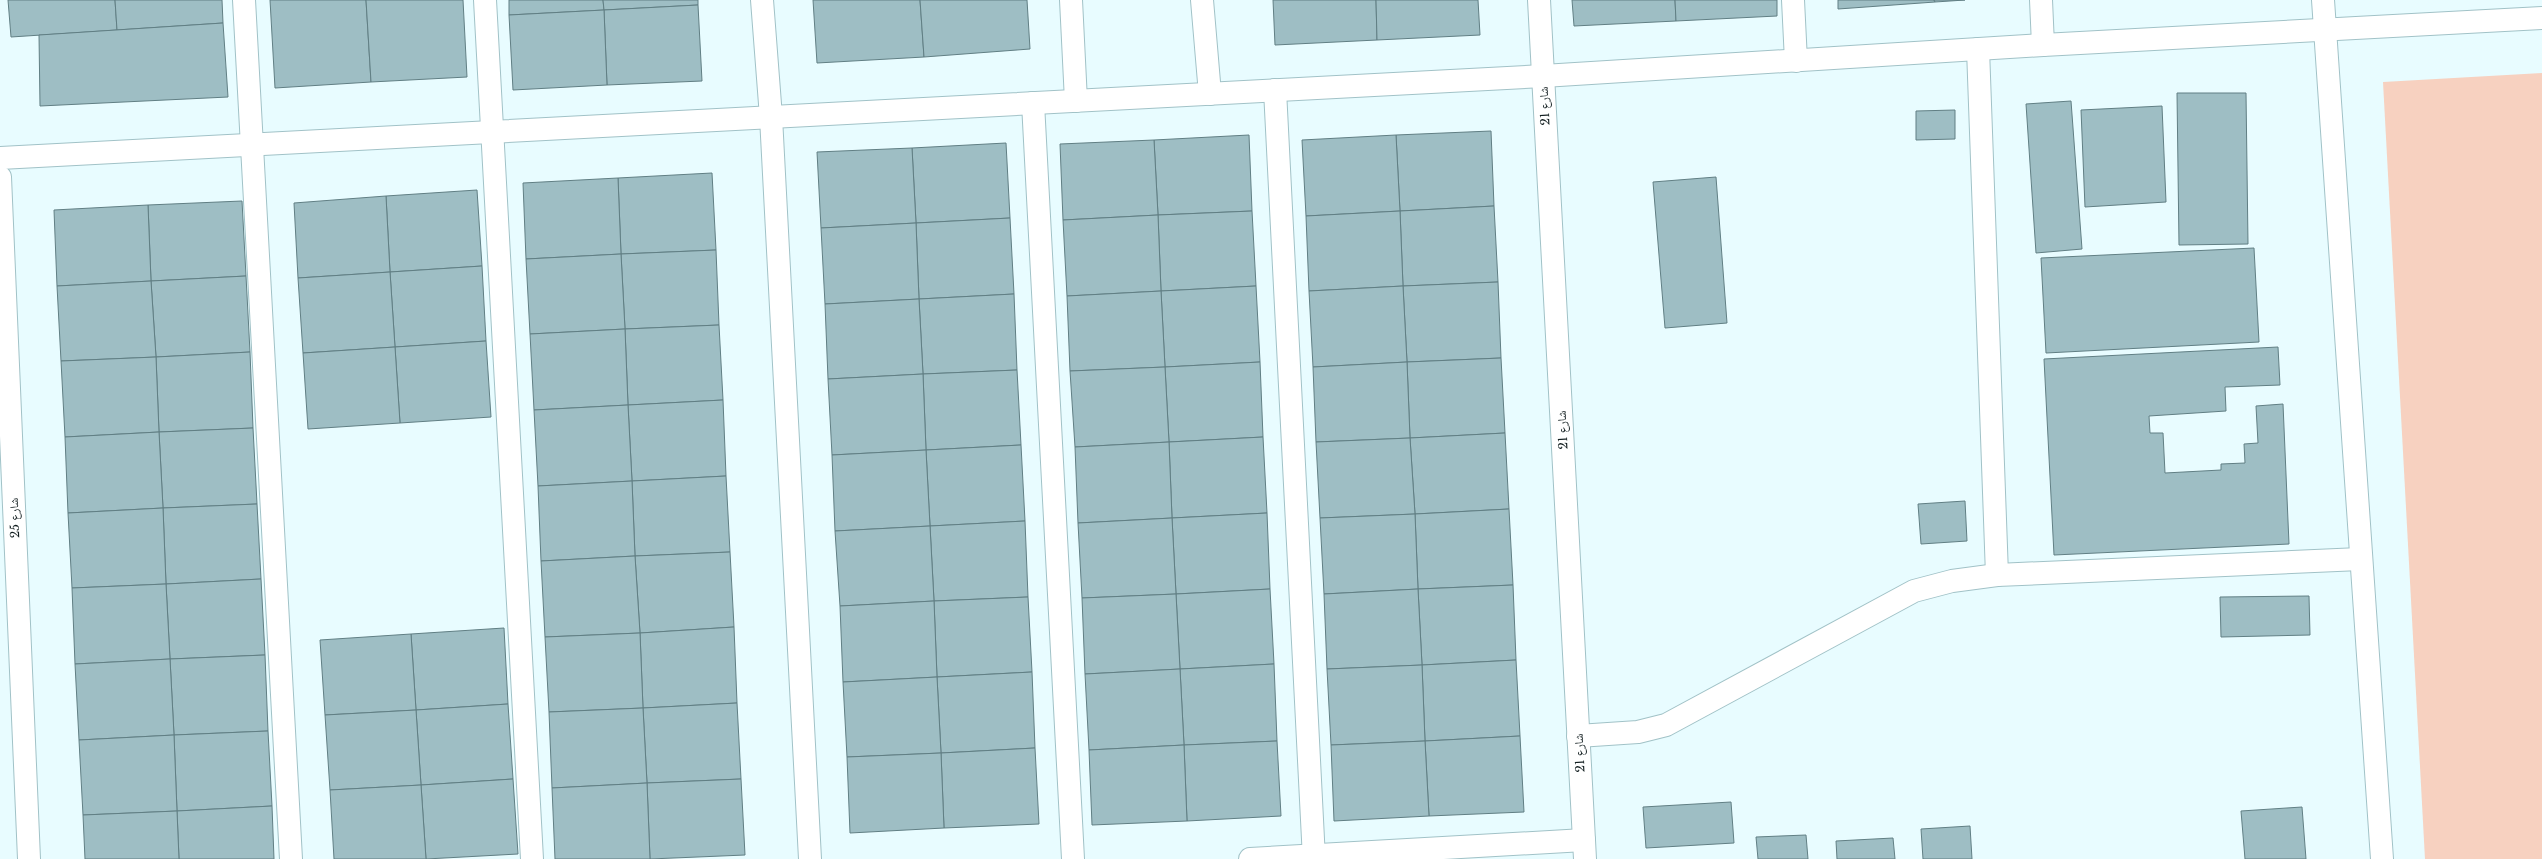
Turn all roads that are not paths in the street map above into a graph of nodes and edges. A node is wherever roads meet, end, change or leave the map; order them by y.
1 (244, 0) edge
2 (485, 0) edge
3 (762, 0) edge
4 (1071, 0) edge
5 (1202, 0) edge
6 (1540, 0) edge
7 (1793, 0) edge
8 (2040, 0) edge
9 (2324, 0) edge
10 (2542, 18) edge
11 (2325, 31) junction
12 (2043, 45) junction
13 (1978, 50) junction
14 (1796, 61) junction
15 (1543, 76) junction
16 (1275, 90) junction
17 (1210, 94) junction
18 (1076, 100) junction
19 (1033, 103) junction
20 (771, 117) junction
21 (493, 130) junction
22 (250, 145) junction
23 (0, 158) edge
24 (0, 177) edge
25 (2360, 560) junction
26 (1997, 575) junction
27 (1578, 736) junction
28 (1584, 850) edge
29 (1314, 857) edge
30 (29, 859) edge
31 (291, 859) edge
32 (532, 859) edge
33 (810, 859) edge
34 (1073, 859) edge
35 (1250, 859) edge
36 (2382, 859) edge

1 - 22 street
2 - 21 street
3 - 20 street
4 - 18 street
5 - 17 street
6 - 15 street, شارع 21
7 - 14 street
8 - 12 street
9 - 11 street
10 - 11 street
11 - 12 street
11 - 25 street
12 - 13 street
13 - 14 street
13 - 26 street
14 - 15 street
15 - 16 street
15 - 27 street, شارع 21
16 - 17 street
16 - 29 street
17 - 18 street
18 - 19 street
19 - 20 street
19 - 34 street
20 - 21 street
20 - 33 street
21 - 22 street
21 - 32 street
22 - 23 street
22 - 31 street
24 - 30 street, شارع 25
25 - 26 street
25 - 36 street
26 - 27 street
27 - 28 street, شارع 21
28 - 29 street
29 - 35 street

